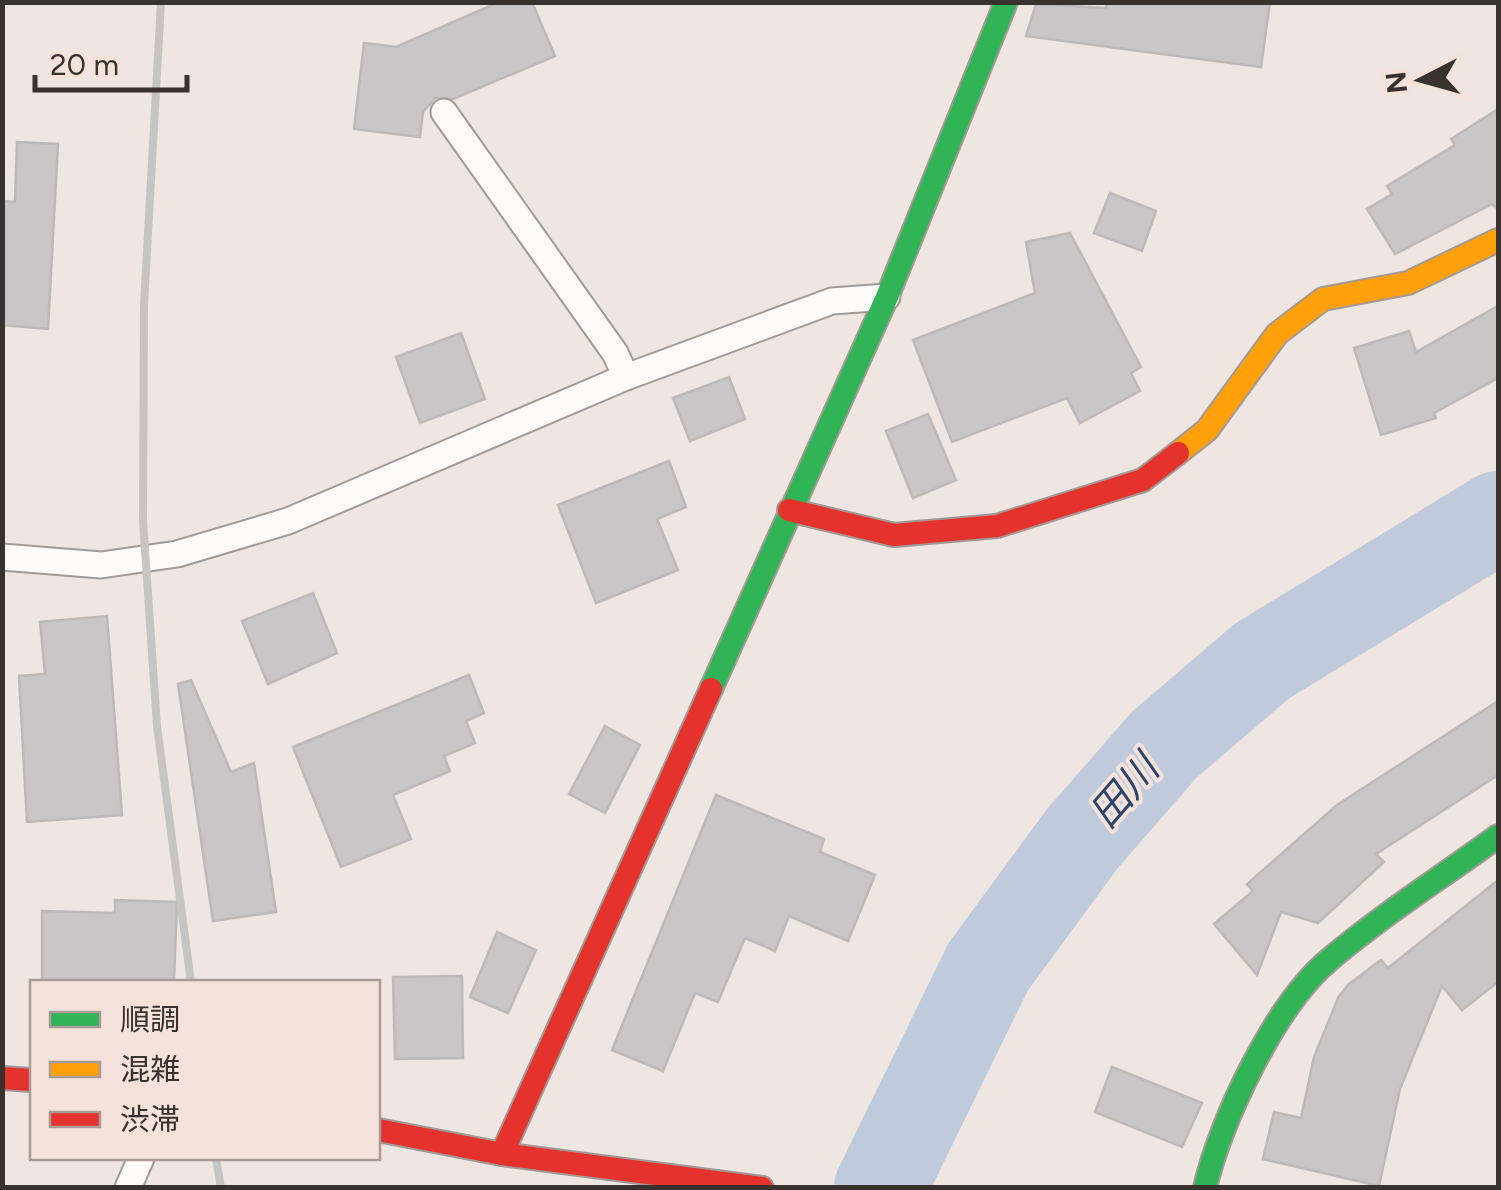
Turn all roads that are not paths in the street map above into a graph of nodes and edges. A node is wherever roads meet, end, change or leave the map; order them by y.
1 (1006, 2) edge
2 (444, 112) dead end
3 (1498, 240) edge
4 (887, 298) junction
5 (626, 378) junction
6 (789, 510) junction
7 (2, 558) edge
8 (1498, 836) edge
9 (2, 1078) edge
10 (30, 1080) edge
11 (380, 1130) edge
12 (502, 1154) junction
13 (140, 1160) edge
14 (128, 1188) edge
15 (762, 1188) edge
16 (1205, 1188) edge

1 - 4 main road
2 - 5 lane
3 - 6 main road
4 - 5 lane
4 - 6 main road
5 - 7 lane
6 - 12 main road
8 - 16 main road
9 - 10 main road
11 - 12 main road
12 - 15 main road
13 - 14 lane

